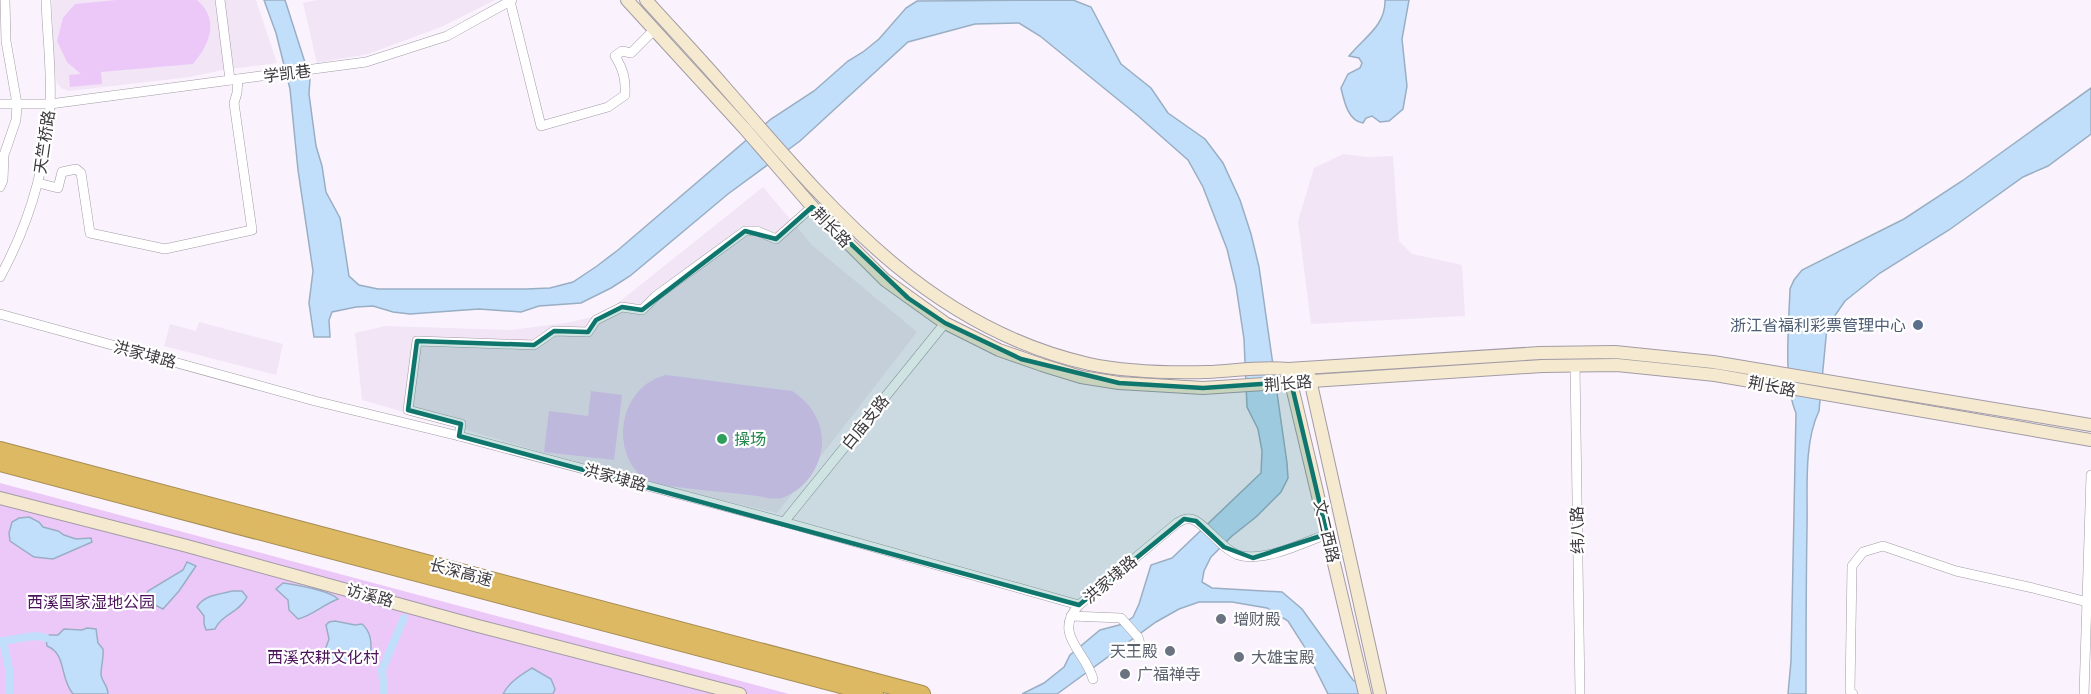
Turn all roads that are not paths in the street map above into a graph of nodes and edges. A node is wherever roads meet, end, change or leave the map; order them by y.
1 (5, 0) edge
2 (46, 0) edge
3 (220, 0) edge
4 (511, 0) edge
5 (627, 0) edge
6 (646, 0) edge
7 (654, 30) junction
8 (234, 79) junction
9 (0, 104) edge
10 (17, 104) junction
11 (50, 104) junction
12 (750, 125) junction
13 (38, 183) junction
14 (0, 187) edge
15 (812, 207) junction
16 (0, 277) edge
17 (0, 314) edge
18 (945, 323) junction
19 (1575, 365) junction
20 (1307, 368) junction
21 (1288, 369) junction
22 (1310, 381) junction
23 (1291, 382) junction
24 (2091, 425) edge
25 (459, 436) junction
26 (2091, 441) edge
27 (0, 450) edge
28 (0, 463) edge
29 (2091, 475) edge
30 (0, 498) edge
31 (784, 522) junction
32 (1327, 534) junction
33 (2088, 603) edge
34 (1079, 605) junction
35 (1071, 616) junction
36 (1139, 641) dead end
37 (1092, 675) dead end
38 (740, 694) edge
39 (875, 694) edge
40 (922, 694) edge
41 (1365, 694) edge
42 (1380, 694) edge
43 (1580, 694) edge
44 (1853, 694) edge
45 (2084, 694) edge

1 - 10 street
2 - 11 street, 天竺桥路
3 - 8 street
4 - 7 street
4 - 8 street, 学凯巷
5 - 7 main road, 荆长路
6 - 12 main road, 荆长路
7 - 12 main road, 荆长路
8 - 11 street, 学凯巷
8 - 13 street
9 - 10 street, 学凯巷
10 - 11 street, 学凯巷
10 - 14 street
11 - 13 street, 天竺桥路
12 - 15 main road, 荆长路
12 - 21 main road, 荆长路
13 - 16 street, 天竺桥路
15 - 18 main road, 荆长路
15 - 25 street
17 - 25 street, 洪家埭路
18 - 23 main road, 荆长路
18 - 31 street, 白庙支路
19 - 22 main road, 荆长路
19 - 26 main road, 荆长路
19 - 43 street, 纬八路
20 - 21 main road, 荆长路
20 - 22 main road, 文二西路
20 - 24 main road, 荆长路
21 - 23 main road, 文二西路
22 - 23 main road, 荆长路
22 - 42 main road, 文二西路
23 - 32 main road, 文二西路
25 - 31 street, 洪家埭路
27 - 40 highway, 长深高速
28 - 39 highway, 长深高速
29 - 33 street
30 - 38 main road, 访溪路
31 - 34 street, 洪家埭路
32 - 34 street, 洪家埭路
32 - 41 main road, 文二西路
33 - 44 street
33 - 45 street
34 - 35 street
35 - 36 street
35 - 37 street

